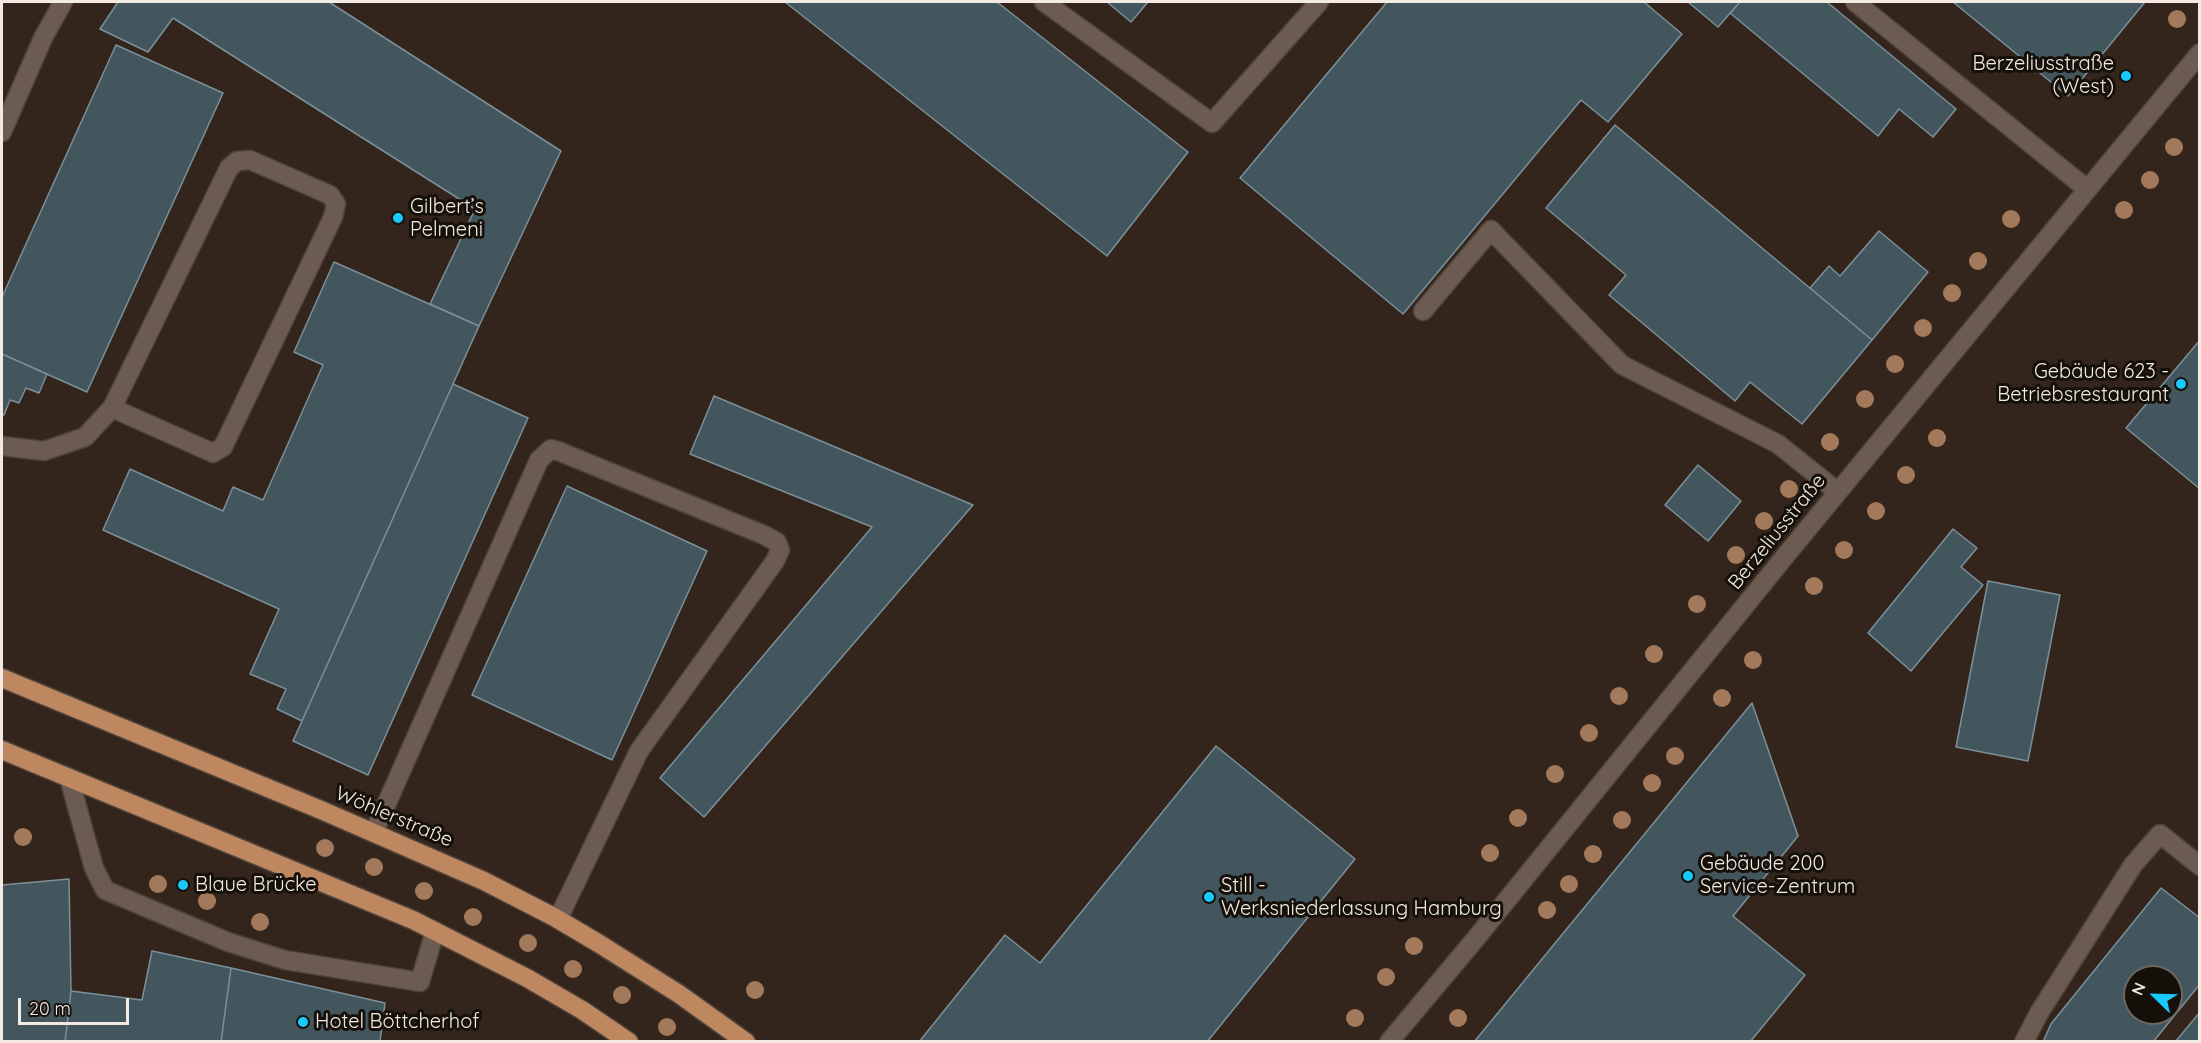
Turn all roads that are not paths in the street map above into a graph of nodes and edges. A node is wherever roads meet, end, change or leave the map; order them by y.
1 (63, 2) edge
2 (1044, 2) edge
3 (1319, 2) edge
4 (1856, 2) edge
5 (2199, 53) edge
6 (2, 132) edge
7 (2087, 189) junction
8 (1423, 311) dead end
9 (112, 408) junction
10 (2, 446) edge
11 (1838, 492) junction
12 (2, 678) edge
13 (2, 750) edge
14 (69, 778) junction
15 (374, 832) junction
16 (2199, 866) edge
17 (558, 919) junction
18 (435, 931) junction
19 (629, 1041) edge
20 (746, 1041) edge
21 (1389, 1041) edge
22 (2025, 1041) edge

1 - 6 street
2 - 3 street
4 - 7 street
5 - 7 street, Berzeliusstraße
7 - 11 street, Berzeliusstraße
8 - 11 street
9 - 9 street
9 - 10 street
11 - 21 street, Berzeliusstraße
12 - 15 main road, Wöhlerstraße
13 - 14 main road
14 - 18 main road
14 - 18 street
15 - 17 main road, Wöhlerstraße
15 - 17 street
16 - 22 street
17 - 20 main road, Wöhlerstraße
18 - 19 main road

